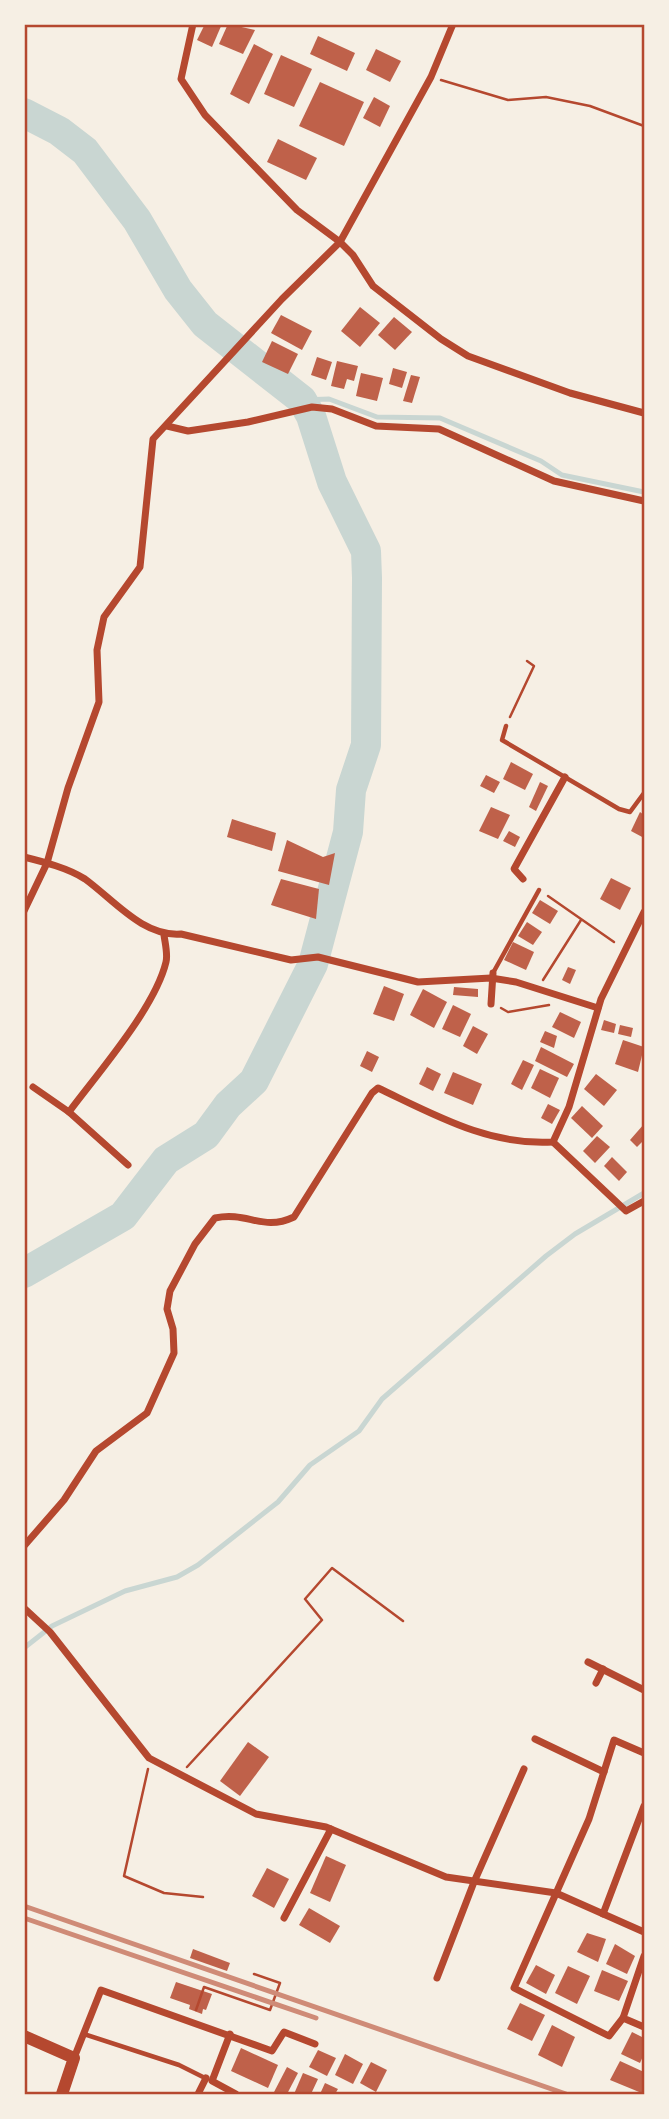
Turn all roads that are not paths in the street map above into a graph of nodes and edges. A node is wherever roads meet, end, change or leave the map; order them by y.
1 (193, 24) edge
2 (453, 24) edge
3 (340, 242) junction
4 (645, 413) edge
5 (167, 426) junction
6 (645, 501) edge
7 (506, 726) road end
8 (565, 777) junction
9 (645, 793) edge
10 (24, 857) edge
11 (47, 863) junction
12 (523, 880) dead end
13 (539, 890) road end
14 (24, 911) edge
15 (644, 913) edge
16 (164, 935) junction
17 (617, 944) road end
18 (626, 949) junction
19 (492, 976) junction
20 (566, 996) junction
21 (559, 1003) road end
22 (491, 1004) road end
23 (598, 1008) junction
24 (33, 1087) dead end
25 (69, 1112) junction
26 (553, 1142) junction
27 (128, 1165) dead end
28 (645, 1201) edge
29 (24, 1546) edge
30 (24, 1608) edge
31 (588, 1662) dead end
32 (603, 1669) junction
33 (596, 1683) dead end
34 (645, 1690) edge
35 (535, 1739) dead end
36 (645, 1753) edge
37 (524, 1769) dead end
38 (604, 1772) junction
39 (645, 1806) edge
40 (331, 1829) junction
41 (474, 1882) junction
42 (556, 1893) junction
43 (603, 1914) junction
44 (284, 1918) dead end
45 (645, 1932) edge
46 (645, 1956) edge
47 (437, 1978) dead end
48 (623, 2018) junction
49 (645, 2027) edge
50 (83, 2034) junction
51 (230, 2034) junction
52 (24, 2036) edge
53 (315, 2044) dead end
54 (74, 2058) junction
55 (209, 2080) junction
56 (62, 2095) edge
57 (198, 2095) edge
58 (236, 2095) edge

1 - 3 street
2 - 3 street
3 - 4 street
3 - 5 street
5 - 6 street
5 - 11 street
7 - 8 lane
8 - 9 lane
8 - 12 street
10 - 11 street
11 - 14 street
11 - 16 street
13 - 19 lane
15 - 18 street
16 - 19 street
16 - 25 street
17 - 18 street
18 - 23 street
19 - 20 street
19 - 22 street
20 - 21 street
20 - 23 street
23 - 26 street
24 - 25 street
25 - 27 street
26 - 28 street
26 - 29 street
30 - 40 street
31 - 32 street
32 - 33 street
32 - 34 street
35 - 38 street
36 - 38 street
37 - 41 street
38 - 42 street
39 - 43 street
40 - 41 street
40 - 44 street
41 - 42 street
41 - 47 street
42 - 43 street
42 - 48 street
43 - 45 street
46 - 48 street
48 - 49 street
50 - 51 street
50 - 54 street
50 - 55 lane
51 - 53 street
51 - 55 street
52 - 54 main road
54 - 56 main road
55 - 57 street
55 - 58 street

